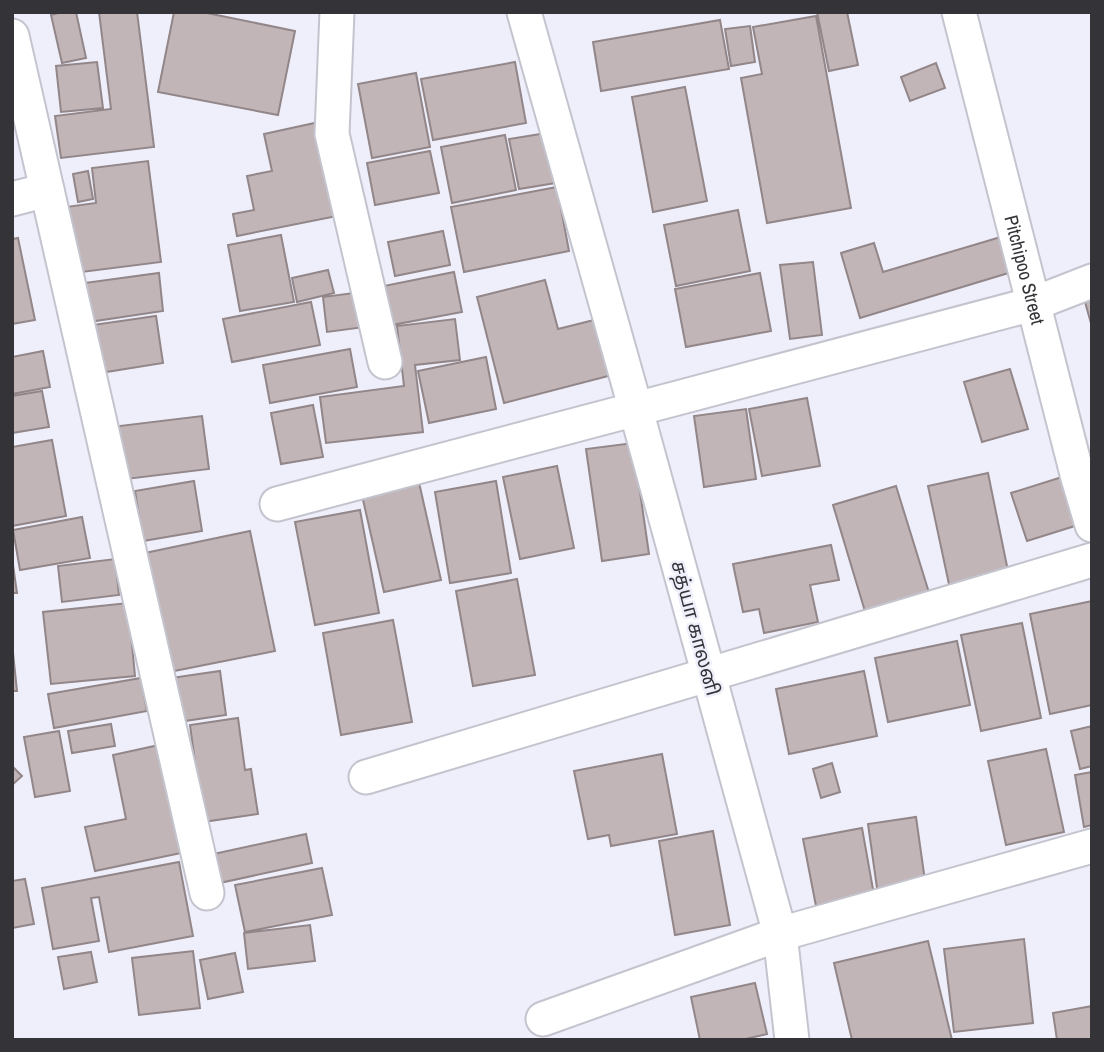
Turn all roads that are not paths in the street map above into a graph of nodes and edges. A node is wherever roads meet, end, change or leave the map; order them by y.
1 (337, 12) edge
2 (524, 12) edge
3 (959, 12) edge
4 (12, 36) edge
5 (47, 190) junction
6 (12, 199) edge
7 (1092, 281) edge
8 (1033, 304) junction
9 (385, 362) dead end
10 (636, 410) junction
11 (277, 504) dead end
12 (1092, 525) edge
13 (1092, 560) edge
14 (709, 675) junction
15 (366, 777) dead end
16 (1092, 846) edge
17 (207, 893) dead end
18 (780, 933) junction
19 (543, 1020) dead end
20 (792, 1040) edge

1 - 9 street
2 - 10 street, சத்யா காலனி
3 - 8 street, Pitchipoo Street
4 - 5 street
5 - 6 street
5 - 17 street
7 - 8 street
8 - 10 street
8 - 12 street, Pitchipoo Street
10 - 11 street
10 - 14 street, சத்யா காலனி
13 - 14 street
14 - 15 street
14 - 18 street, சத்யா காலனி
16 - 18 street
18 - 19 street
18 - 20 street, சத்யா காலனி

